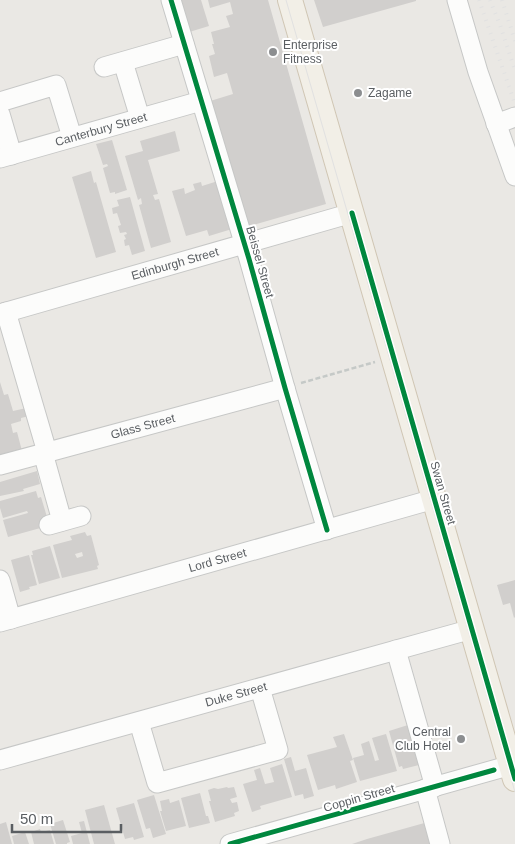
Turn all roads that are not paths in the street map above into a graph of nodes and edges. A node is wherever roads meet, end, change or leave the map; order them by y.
1 (171, 0) edge
2 (290, 0) edge
3 (457, 0) edge
4 (184, 44) junction
5 (123, 62) junction
6 (104, 67) dead end
7 (201, 101) junction
8 (0, 102) edge
9 (0, 114) edge
10 (515, 117) edge
11 (140, 118) junction
12 (496, 124) junction
13 (72, 137) junction
14 (6, 157) edge
15 (515, 176) edge
16 (352, 213) junction
17 (244, 244) junction
18 (3, 313) edge
19 (285, 388) junction
20 (45, 453) junction
21 (0, 466) edge
22 (434, 499) junction
23 (81, 516) dead end
24 (327, 530) junction
25 (0, 580) edge
26 (6, 620) edge
27 (472, 629) junction
28 (396, 650) junction
29 (260, 688) junction
30 (138, 722) junction
31 (0, 760) edge
32 (514, 770) edge
33 (430, 788) junction
34 (240, 843) edge
35 (440, 844) edge

1 - 4 street, Beissel Street
2 - 16 main road, Swan Street
3 - 12 street
4 - 5 street
4 - 7 street, Beissel Street
5 - 6 street
5 - 11 street
7 - 11 street, Canterbury Street
7 - 17 street, Beissel Street
8 - 13 street
9 - 14 street
10 - 12 street
11 - 13 street, Canterbury Street
12 - 15 street
13 - 14 street, Canterbury Street
16 - 17 street, Edinburgh Street
16 - 22 main road, Swan Street
17 - 18 street, Edinburgh Street
17 - 19 street, Beissel Street
18 - 20 street
19 - 20 street, Glass Street
19 - 24 street, Beissel Street
20 - 21 street, Glass Street
20 - 23 street
22 - 24 street, Lord Street
22 - 27 main road, Swan Street
24 - 26 street, Lord Street
25 - 26 street
27 - 28 street, Duke Street
27 - 32 main road, Swan Street
28 - 29 street, Duke Street
28 - 33 street
29 - 30 street, Duke Street
29 - 30 street
30 - 31 street, Duke Street
32 - 33 street, Coppin Street
33 - 34 street, Coppin Street
33 - 35 street

